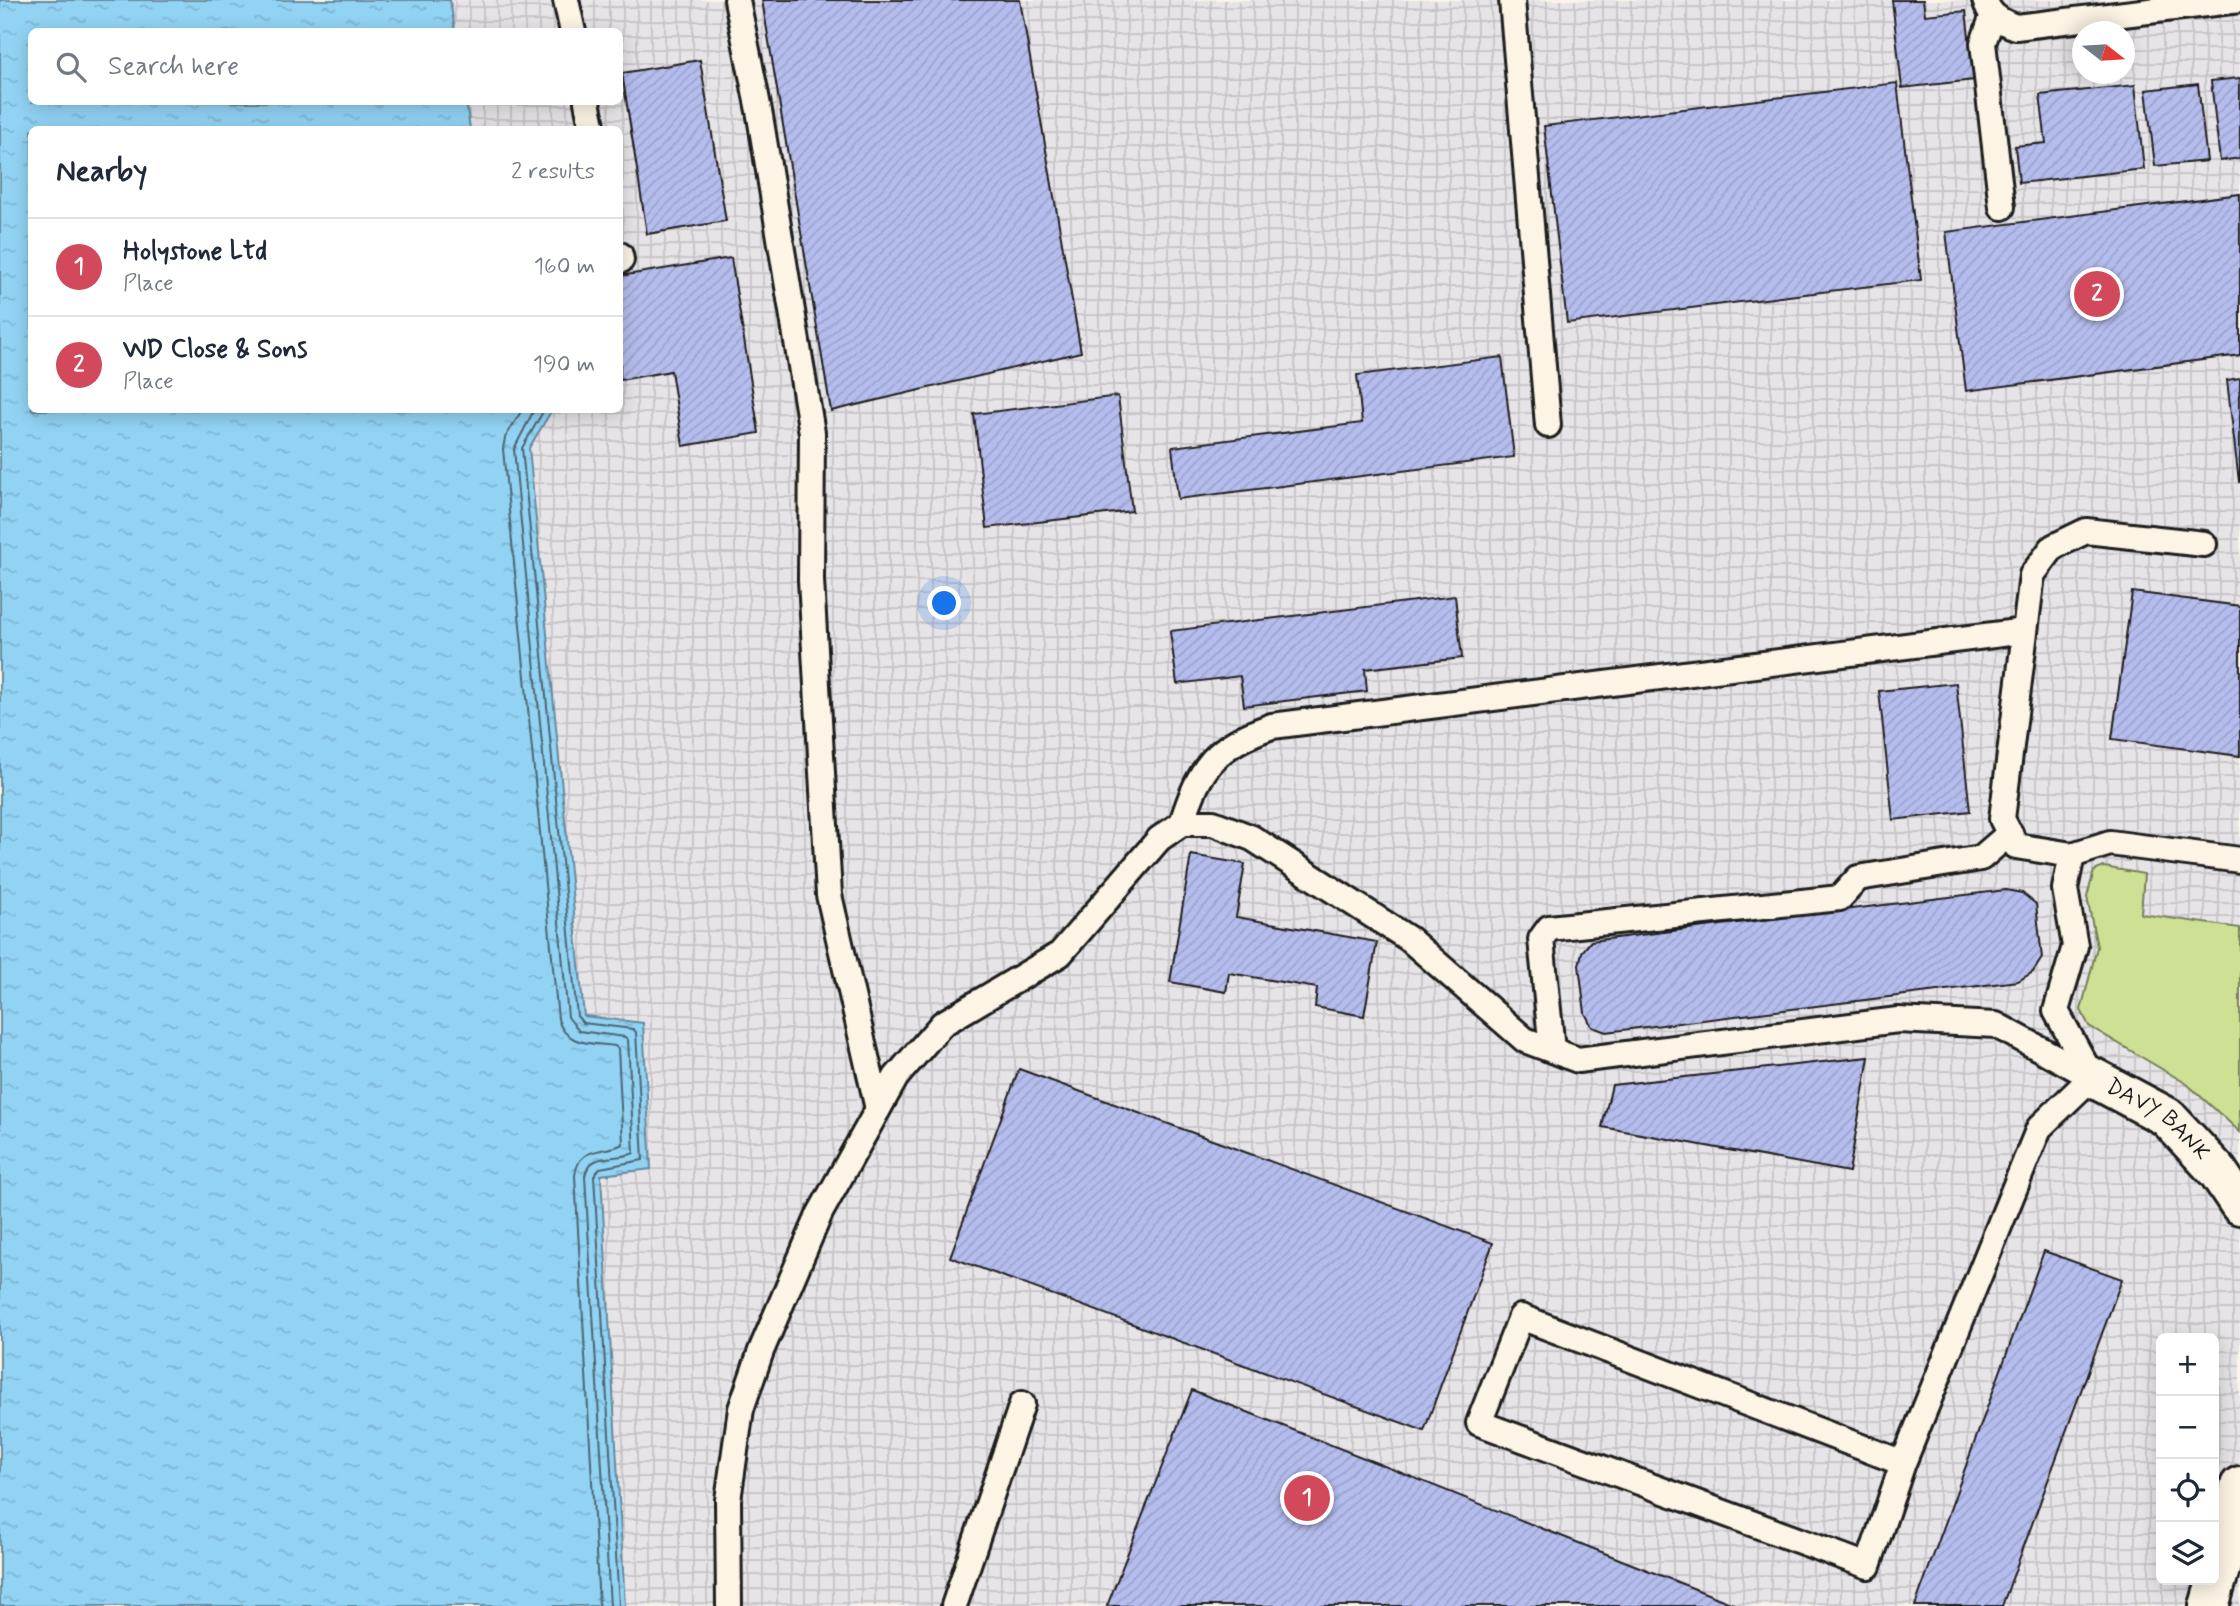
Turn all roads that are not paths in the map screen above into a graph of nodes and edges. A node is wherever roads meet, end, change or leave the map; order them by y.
1 (566, 0) edge
2 (737, 0) edge
3 (1512, 0) edge
4 (2240, 0) edge
5 (1989, 8) edge
6 (572, 28) edge
7 (588, 105) edge
8 (592, 126) edge
9 (2002, 207) dead end
10 (1548, 425) dead end
11 (2204, 544) dead end
12 (2025, 631) junction
13 (1182, 823) junction
14 (2010, 833) junction
15 (2072, 855) junction
16 (2240, 860) edge
17 (1552, 1050) junction
18 (2092, 1077) junction
19 (878, 1109) junction
20 (2240, 1205) edge
21 (1022, 1404) dead end
22 (1903, 1463) junction
23 (2240, 1486) edge
24 (729, 1606) edge
25 (954, 1606) edge
26 (2209, 1606) edge

1 - 6 lane
2 - 19 lane
3 - 10 lane
4 - 5 lane
5 - 9 lane
7 - 8 lane
11 - 12 lane
12 - 13 lane
12 - 14 lane
13 - 17 lane
13 - 19 lane
14 - 15 lane
14 - 17 lane
15 - 16 lane
15 - 18 lane
17 - 18 lane
18 - 20 street, DAVY BANK
18 - 22 lane
19 - 24 lane
21 - 25 lane
22 - 22 lane
23 - 26 street

